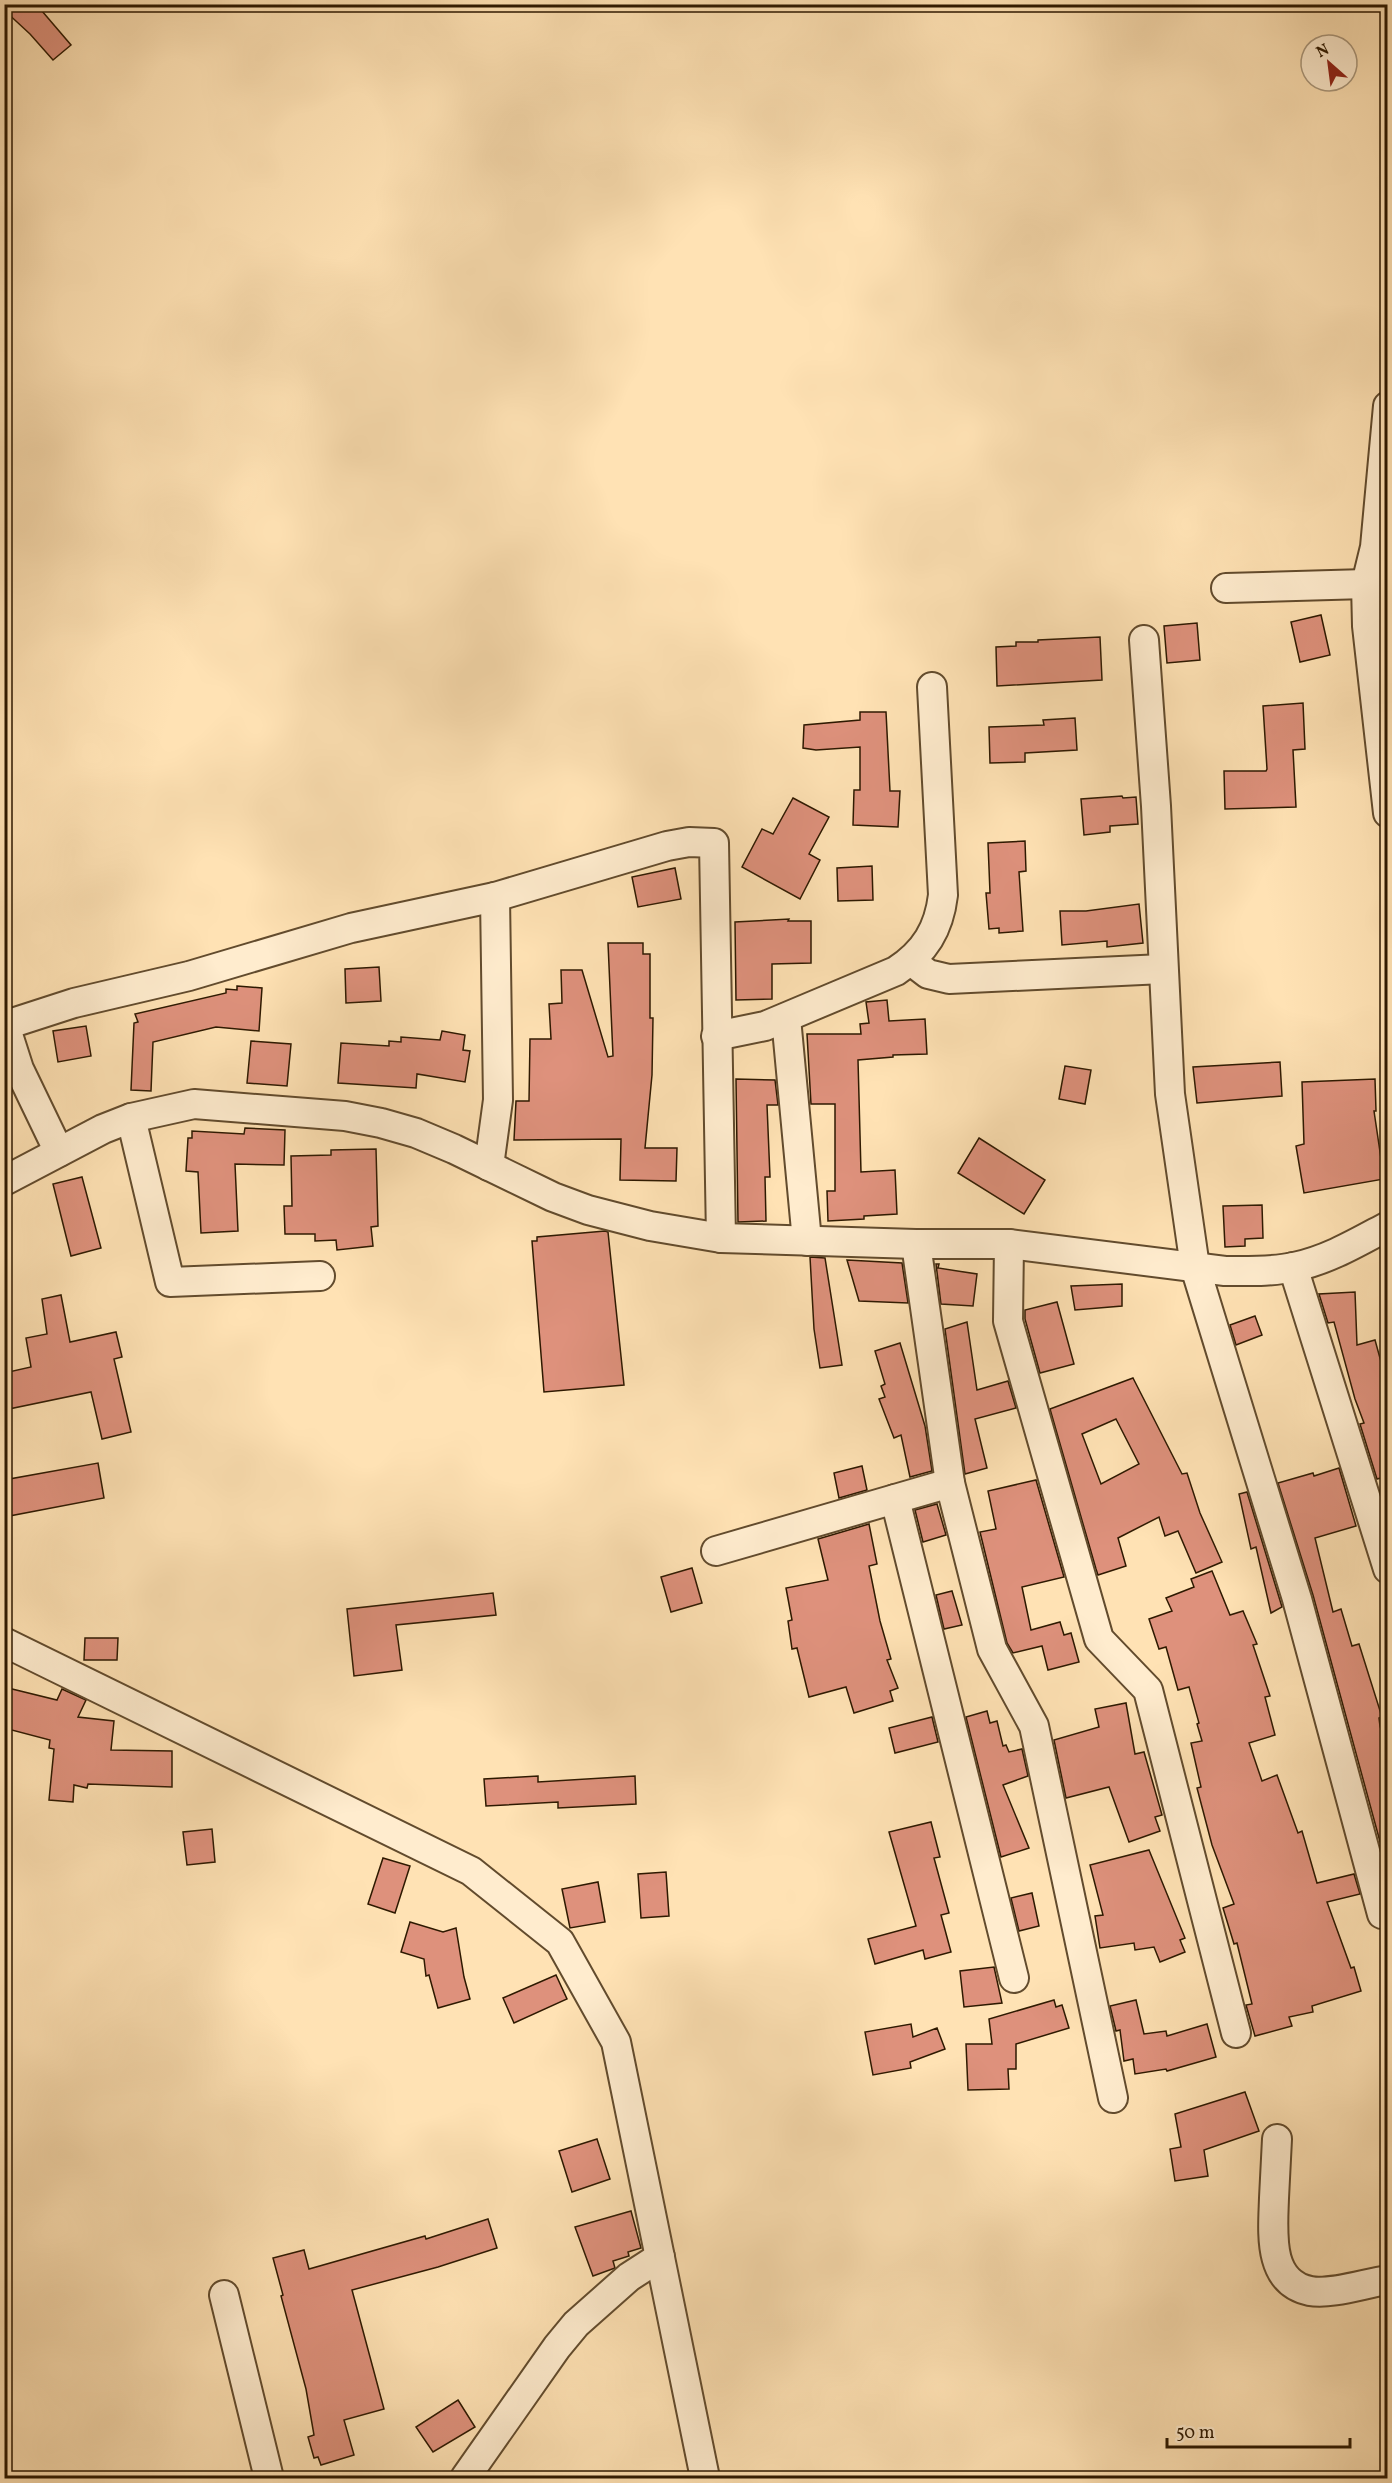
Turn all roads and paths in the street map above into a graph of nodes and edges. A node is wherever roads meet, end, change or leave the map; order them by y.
1 (1388, 406) edge
2 (1366, 584) junction
3 (1226, 588) dead end
4 (1144, 640) dead end
5 (932, 687) dead end
6 (1388, 813) edge
7 (495, 897) junction
8 (911, 961) junction
9 (1163, 969) junction
10 (786, 1018) junction
11 (5, 1024) edge
12 (716, 1036) junction
13 (131, 1118) junction
14 (59, 1152) junction
15 (489, 1166) junction
16 (4, 1181) edge
17 (1388, 1226) edge
18 (721, 1238) junction
19 (807, 1241) junction
20 (916, 1244) junction
21 (1009, 1244) junction
22 (1195, 1267) junction
23 (1293, 1267) junction
24 (320, 1276) dead end
25 (950, 1483) junction
26 (895, 1498) junction
27 (716, 1551) dead end
28 (1388, 1569) edge
29 (4, 1642) edge
30 (1382, 1914) dead end
31 (1014, 1978) dead end
32 (1236, 2032) dead end
33 (1113, 2098) dead end
34 (1277, 2139) dead end
35 (660, 2258) junction
36 (1388, 2280) edge
37 (224, 2295) dead end
38 (269, 2478) edge
39 (465, 2478) edge
40 (705, 2478) edge

1 - 2 street
2 - 3 street
2 - 6 street
4 - 9 street
5 - 8 street
7 - 11 street
7 - 12 street
7 - 15 street
8 - 9 street
8 - 10 street
9 - 22 street
10 - 12 street
10 - 19 street
11 - 14 street
12 - 18 street
13 - 14 street
13 - 15 street
13 - 24 street
14 - 16 street
15 - 18 street
17 - 23 street
18 - 19 street
19 - 20 street
20 - 21 street
20 - 25 street
21 - 22 street
21 - 32 street
22 - 23 street
22 - 30 street
23 - 28 street
25 - 26 street
25 - 33 street
26 - 27 street
26 - 31 street
29 - 35 street
34 - 36 street
35 - 39 street
35 - 40 street
37 - 38 street

